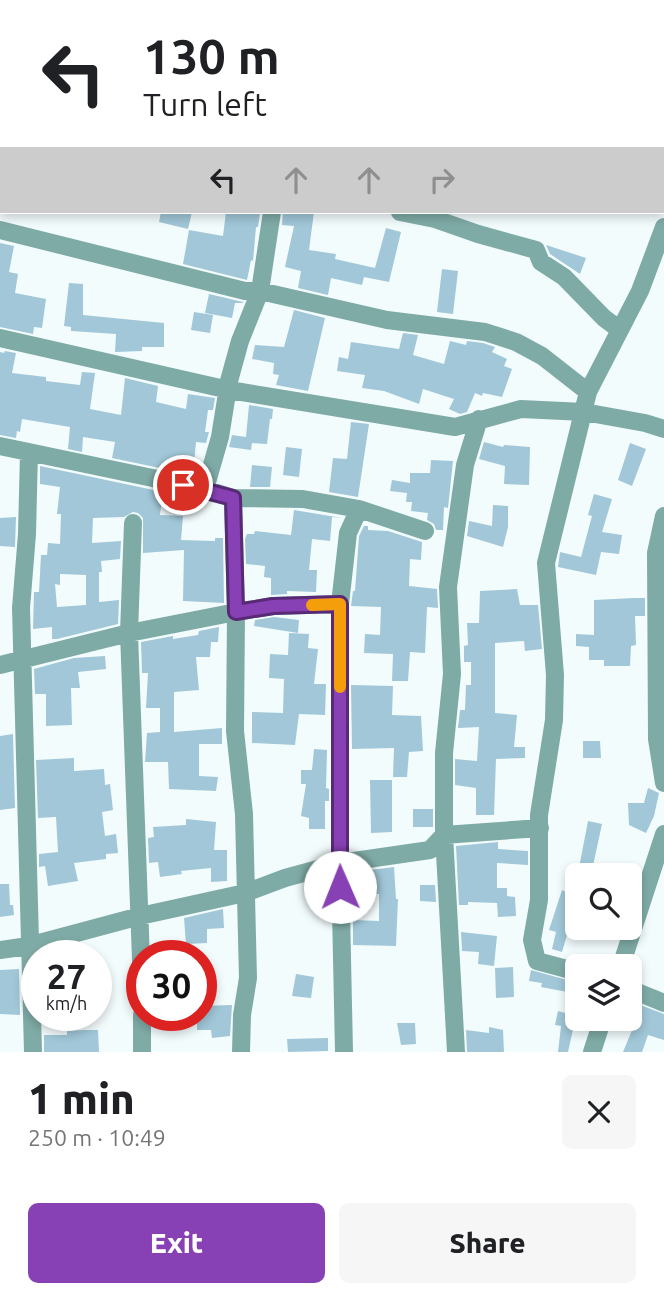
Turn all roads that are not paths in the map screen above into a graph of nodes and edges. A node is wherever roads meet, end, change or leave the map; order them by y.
1 (272, 214) edge
2 (410, 214) edge
3 (664, 228) edge
4 (0, 230) edge
5 (260, 291) junction
6 (620, 330) junction
7 (0, 338) edge
8 (229, 390) junction
9 (588, 392) junction
10 (584, 412) junction
11 (480, 419) junction
12 (664, 429) edge
13 (0, 446) edge
14 (29, 452) junction
15 (205, 489) junction
16 (233, 498) junction
17 (359, 509) junction
18 (664, 516) edge
19 (133, 523) dead end
20 (425, 531) dead end
21 (340, 604) junction
22 (236, 612) junction
23 (129, 633) junction
24 (24, 660) junction
25 (0, 665) edge
26 (664, 783) edge
27 (540, 828) junction
28 (664, 834) edge
29 (444, 835) junction
30 (340, 863) junction
31 (245, 893) junction
32 (140, 916) junction
33 (28, 940) edge
34 (50, 940) edge
35 (141, 940) edge
36 (21, 947) edge
37 (0, 950) edge
38 (625, 954) edge
39 (565, 969) edge
40 (642, 994) edge
41 (664, 1003) edge
42 (32, 1031) edge
43 (142, 1031) edge
44 (599, 1031) edge
45 (33, 1052) edge
46 (142, 1052) edge
47 (241, 1052) edge
48 (344, 1052) edge
49 (456, 1052) edge
50 (592, 1052) edge

1 - 5 street
2 - 6 street
3 - 6 street
4 - 5 street
5 - 8 street
5 - 9 street
6 - 9 street
7 - 8 street
8 - 11 street
8 - 15 street
9 - 10 street
10 - 11 street
10 - 12 street
10 - 27 street
11 - 29 street
13 - 14 street
14 - 15 street
14 - 24 street
15 - 16 street
16 - 17 street
16 - 22 street
17 - 20 street
17 - 21 street
18 - 26 street
19 - 23 street
21 - 22 street
21 - 30 street
22 - 23 street
22 - 31 street
23 - 24 street
23 - 32 street
24 - 25 street
24 - 33 street
27 - 29 street
27 - 39 street
28 - 38 street
29 - 30 street
29 - 49 street
30 - 31 street
30 - 48 street
31 - 32 street
31 - 47 street
32 - 34 street
32 - 35 street
36 - 37 street
40 - 41 street
42 - 45 street
43 - 46 street
44 - 50 street

